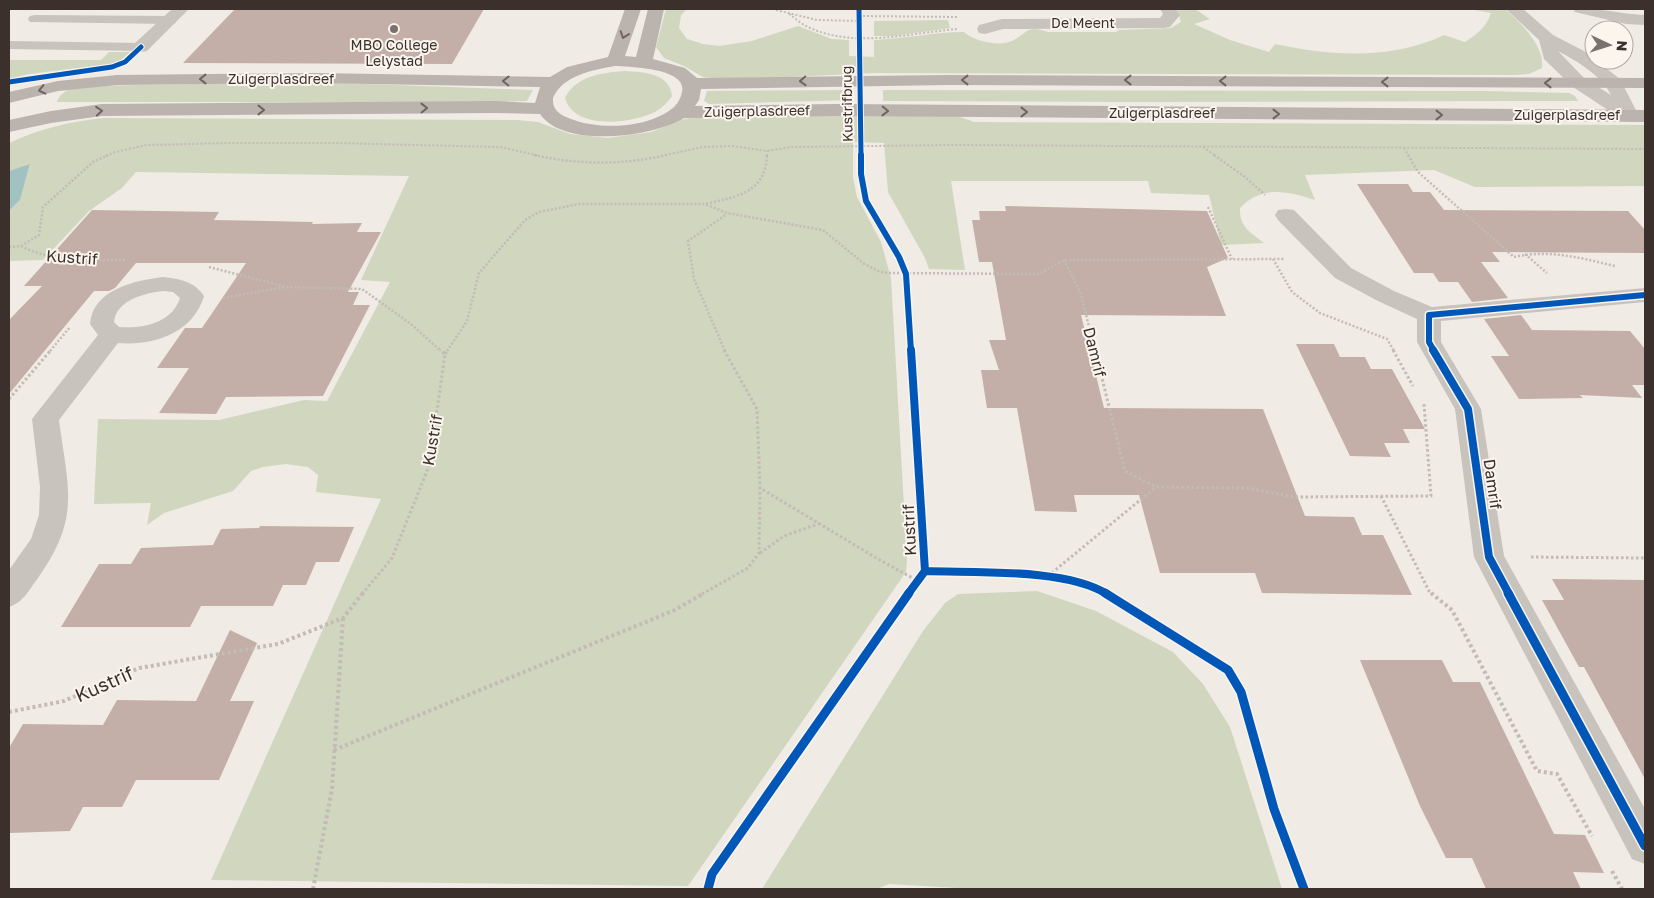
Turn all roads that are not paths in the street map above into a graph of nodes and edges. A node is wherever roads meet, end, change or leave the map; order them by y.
1 (48, 9) edge
2 (633, 9) edge
3 (656, 9) edge
4 (1168, 9) edge
5 (1514, 9) edge
6 (1581, 9) edge
7 (176, 14) edge
8 (35, 19) junction
9 (1645, 20) edge
10 (985, 29) road end
11 (9, 39) edge
12 (1547, 39) junction
13 (9, 45) edge
14 (141, 47) joint
15 (615, 61) junction
16 (643, 62) junction
17 (555, 82) junction
18 (1578, 83) junction
19 (1614, 83) junction
20 (1645, 83) edge
21 (691, 84) junction
22 (9, 97) edge
23 (546, 109) junction
24 (679, 112) junction
25 (1638, 116) edge
26 (9, 126) edge
27 (1286, 216) road end
28 (1645, 296) edge
29 (1429, 315) junction
30 (112, 334) junction
31 (9, 594) edge
32 (1645, 846) edge

1 - 8 lane
2 -> 15 main road
3 - 16 main road
4 - 10 street, De Meent
5 - 12 street
6 - 9 street
7 - 8 lane
7 - 14 street
8 - 11 lane
12 - 18 street
12 - 19 street
13 - 14 lane
15 - 16 main road
15 - 17 main road
16 - 21 main road
17 -> 22 main road, Zuigerplasdreef
17 - 23 main road
18 - 19 main road, Zuigerplasdreef
18 -> 21 main road, Zuigerplasdreef
18 - 25 street
19 - 20 main road, Zuigerplasdreef
19 - 25 street
21 - 24 main road
23 - 24 main road
26 -> 23 main road, Zuigerplasdreef
24 -> 25 main road, Zuigerplasdreef
27 - 29 street
28 - 29 street
29 - 32 street, Damrif
30 - 30 street
30 - 31 street

